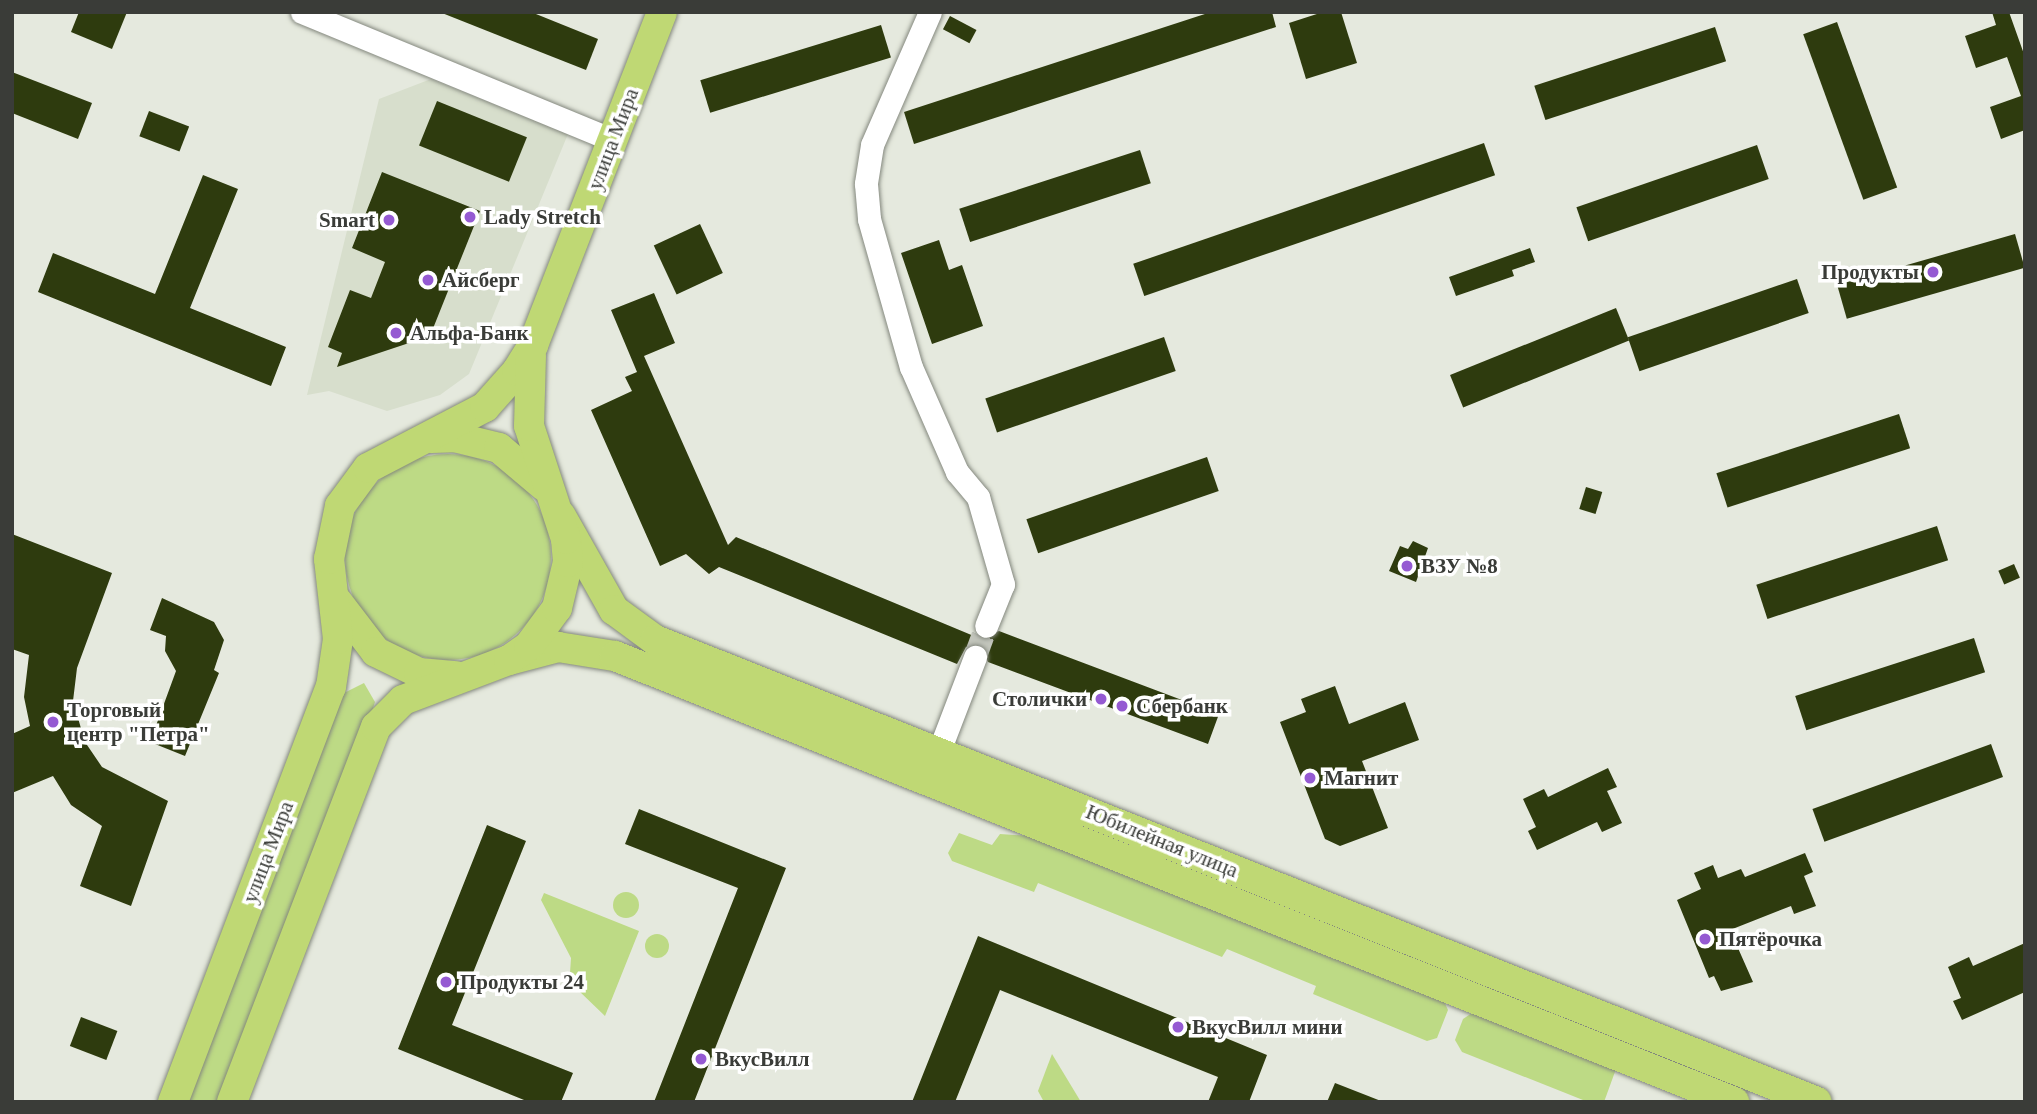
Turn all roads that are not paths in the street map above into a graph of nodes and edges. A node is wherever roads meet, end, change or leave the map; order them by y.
1 (302, 12) edge
2 (662, 12) edge
3 (930, 12) edge
4 (613, 140) junction
5 (533, 345) junction
6 (408, 444) junction
7 (556, 505) junction
8 (336, 597) junction
9 (986, 626) tunnel mouth
10 (975, 657) tunnel mouth
11 (499, 665) junction
12 (939, 751) junction
13 (173, 1102) edge
14 (232, 1102) edge
15 (1734, 1102) edge
16 (1817, 1102) edge

1 - 4 street
2 - 4 main road, улица Мира
3 - 9 street
4 - 5 main road, улица Мира
5 - 6 main road, улица Мира
5 - 7 main road, улица Мира
6 - 7 main road, улица Мира
6 - 8 main road, улица Мира
7 - 11 main road, улица Мира
7 - 12 main road, Юбилейная улица
8 - 11 main road, улица Мира
8 - 13 main road, улица Мира
10 - 12 street
11 - 14 main road, улица Мира
11 - 15 main road, Юбилейная улица
12 - 16 main road, Юбилейная улица

